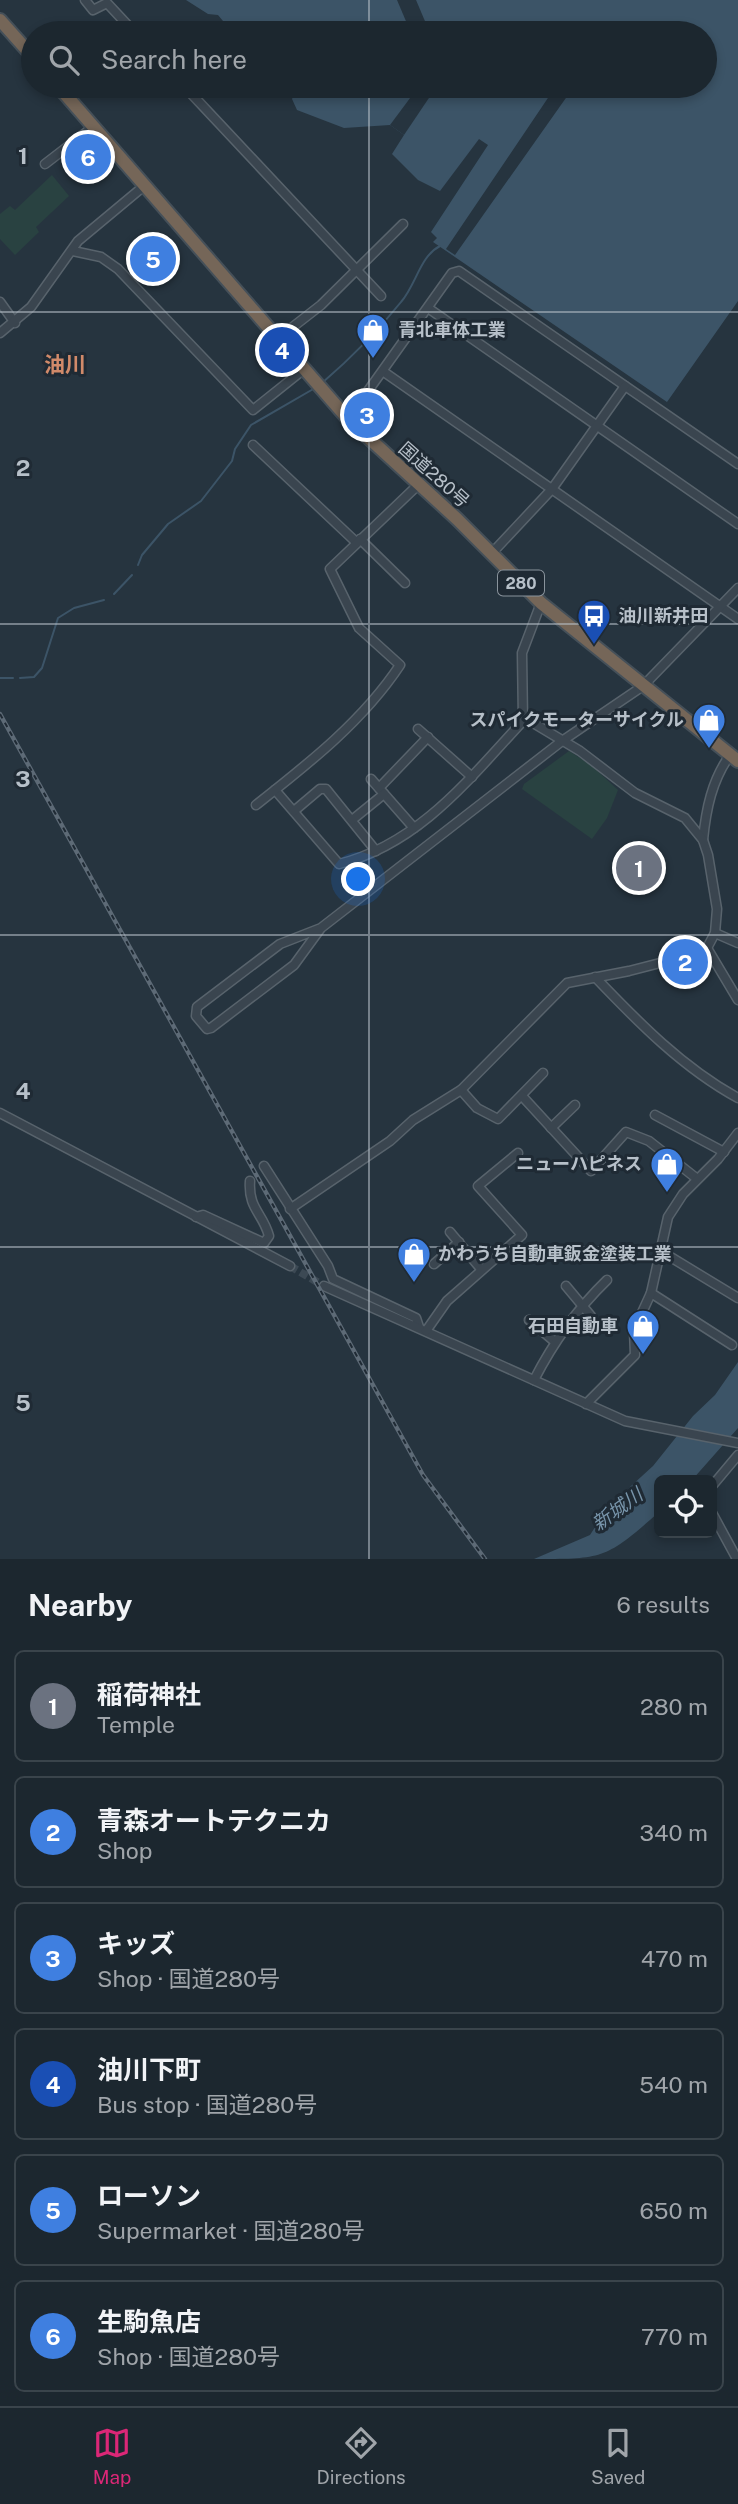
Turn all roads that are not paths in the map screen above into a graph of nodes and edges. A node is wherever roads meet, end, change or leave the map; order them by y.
1 (85, 0) edge
2 (0, 20) edge
3 (124, 21) edge
4 (21, 44) edge
5 (68, 98) edge
6 (195, 98) edge
7 (93, 127) junction
8 (45, 164) dead end
9 (144, 186) junction
10 (403, 224) dead end
11 (73, 251) junction
12 (357, 270) junction
13 (381, 296) dead end
14 (0, 302) edge
15 (428, 308) junction
16 (15, 323) junction
17 (0, 333) edge
18 (276, 340) junction
19 (384, 372) junction
20 (311, 380) junction
21 (625, 386) junction
22 (348, 419) junction
23 (597, 425) junction
24 (253, 445) dead end
25 (738, 464) edge
26 (418, 485) junction
27 (552, 489) junction
28 (738, 524) edge
29 (358, 541) junction
30 (492, 553) junction
31 (405, 583) dead end
32 (738, 588) edge
33 (541, 603) junction
34 (722, 607) junction
35 (738, 619) edge
36 (643, 687) junction
37 (525, 718) junction
38 (418, 729) dead end
39 (428, 737) junction
40 (562, 741) junction
41 (734, 758) edge
42 (472, 777) junction
43 (371, 779) dead end
44 (275, 790) junction
45 (382, 791) junction
46 (256, 805) dead end
47 (294, 811) junction
48 (352, 820) junction
49 (414, 828) junction
50 (703, 840) junction
51 (376, 851) junction
52 (321, 928) junction
53 (715, 933) junction
54 (738, 943) edge
55 (707, 948) junction
56 (595, 977) junction
57 (738, 1000) edge
58 (543, 1073) dead end
59 (461, 1090) junction
60 (522, 1096) junction
61 (738, 1098) edge
62 (575, 1105) dead end
63 (0, 1113) edge
64 (655, 1115) dead end
65 (551, 1128) junction
66 (738, 1133) edge
67 (724, 1152) junction
68 (519, 1153) dead end
69 (264, 1166) dead end
70 (696, 1178) junction
71 (250, 1181) dead end
72 (290, 1209) junction
73 (196, 1217) junction
74 (450, 1232) dead end
75 (459, 1242) junction
76 (659, 1250) junction
77 (433, 1264) dead end
78 (290, 1266) tunnel mouth
79 (481, 1269) junction
80 (607, 1280) dead end
81 (324, 1286) tunnel mouth
82 (566, 1286) dead end
83 (651, 1293) junction
84 (738, 1298) edge
85 (582, 1304) junction
86 (591, 1315) dead end
87 (529, 1320) dead end
88 (422, 1329) junction
89 (554, 1341) junction
90 (732, 1345) dead end
91 (534, 1380) junction
92 (586, 1404) junction
93 (737, 1443) edge
94 (738, 1455) edge
95 (717, 1480) edge
96 (717, 1522) edge
97 (737, 1559) edge

1 - 3 street
2 - 4 highway
5 - 7 highway, 国道280号 / 280
6 - 12 street
7 - 8 street
7 - 9 highway, 国道280号 / 280
9 - 11 street
9 - 18 highway, 国道280号 / 280
10 - 12 street
11 - 16 street
11 - 20 street
12 - 13 street
12 - 18 street
14 - 16 street
15 - 19 street
15 - 21 street
15 - 23 street
16 - 17 street
18 - 20 highway, 国道280号 / 280
19 - 22 street
19 - 27 street
20 - 22 highway, 国道280号 / 280
21 - 23 street
21 - 25 street
22 - 26 highway, 国道280号 / 280
23 - 27 street
23 - 28 street
24 - 29 street
26 - 29 street
26 - 30 highway, 国道280号 / 280
27 - 30 street
27 - 34 street
29 - 31 street
29 - 44 street
30 - 33 highway, 国道280号 / 280
32 - 34 street
33 - 36 highway, 国道280号 / 280
33 - 37 street
34 - 35 street
34 - 36 street
36 - 40 street
36 - 41 highway, 国道280号 / 280
37 - 40 street
37 - 42 street
38 - 39 street
39 - 42 street
39 - 45 street
40 - 50 street
40 - 52 street
41 - 50 street
42 - 49 street
43 - 45 street
44 - 46 street
44 - 47 street
45 - 48 street
45 - 49 street
47 - 48 street
47 - 51 street
48 - 51 street
49 - 51 street
50 - 53 street
52 - 52 street
53 - 54 street
53 - 55 street
55 - 56 street
55 - 57 street
56 - 59 street
56 - 61 street
58 - 60 street
59 - 60 street
59 - 72 street
60 - 65 street
62 - 65 street
63 - 73 street
64 - 67 street
65 - 70 street
66 - 67 street
67 - 70 street
68 - 79 street
69 - 72 street
70 - 76 street
71 - 73 street
72 - 88 street
73 - 78 street
74 - 75 street
75 - 77 street
75 - 79 street
76 - 83 street
76 - 84 street
79 - 88 street
80 - 85 street
81 - 88 street
82 - 85 street
83 - 90 street
83 - 92 street
85 - 86 street
85 - 89 street
87 - 89 street
88 - 91 street
89 - 91 street
91 - 92 street
92 - 93 street
94 - 95 street
96 - 97 street

